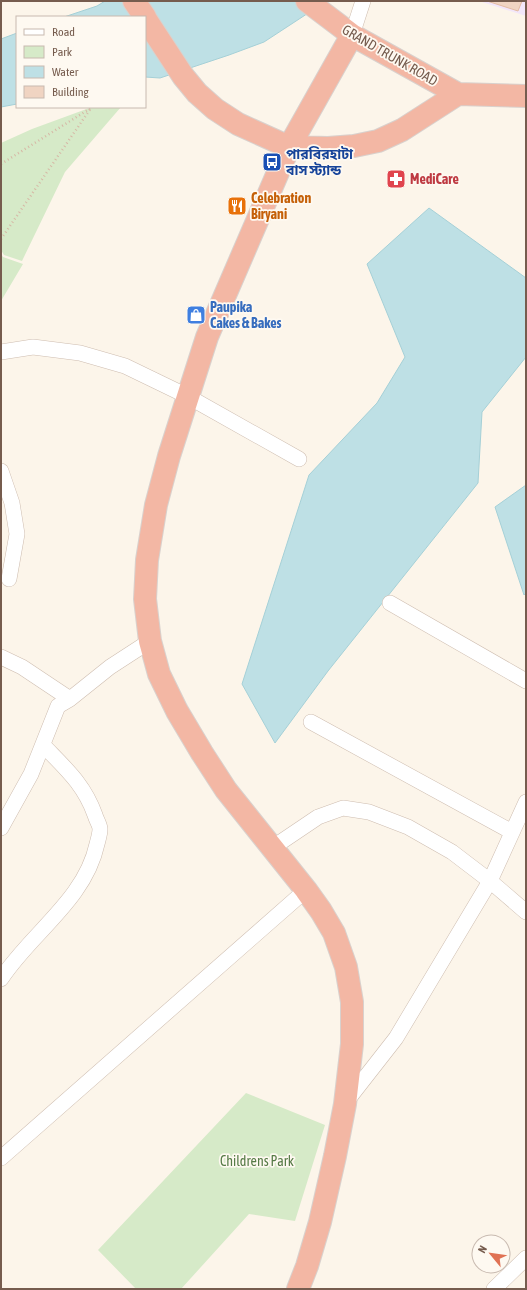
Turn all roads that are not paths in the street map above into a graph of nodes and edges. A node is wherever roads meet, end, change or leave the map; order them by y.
1 (134, 1) edge
2 (363, 1) edge
3 (315, 8) edge
4 (144, 16) edge
5 (146, 19) edge
6 (352, 35) junction
7 (458, 94) junction
8 (526, 96) edge
9 (289, 146) junction
10 (1, 352) edge
11 (187, 396) junction
12 (299, 459) dead end
13 (1, 471) edge
14 (9, 580) dead end
15 (390, 603) dead end
16 (150, 641) junction
17 (1, 657) edge
18 (526, 681) edge
19 (70, 699) junction
20 (311, 722) dead end
21 (43, 745) junction
22 (525, 806) edge
23 (1, 828) edge
24 (512, 832) junction
25 (272, 848) junction
26 (490, 881) junction
27 (306, 890) junction
28 (526, 912) edge
29 (1, 979) edge
30 (345, 1104) junction
31 (1, 1158) edge
32 (526, 1258) edge
33 (298, 1289) edge
34 (494, 1289) edge

1 - 4 highway, GRAND TRUNK ROAD
2 - 6 street
3 - 6 highway, GRAND TRUNK ROAD
5 - 9 highway, GRAND TRUNK ROAD
6 - 7 highway, GRAND TRUNK ROAD
6 - 9 highway
7 - 8 highway, GRAND TRUNK ROAD
7 - 9 highway, GRAND TRUNK ROAD
9 - 11 highway
10 - 11 street
11 - 12 street
11 - 16 highway
13 - 14 street
15 - 18 street
16 - 19 street
16 - 25 highway
17 - 19 street
19 - 21 street
20 - 24 street
21 - 23 street
21 - 29 street
22 - 24 street
24 - 26 street
25 - 26 street
25 - 27 highway
26 - 28 street
26 - 30 street
27 - 30 highway
27 - 31 street
30 - 33 highway
32 - 34 street

